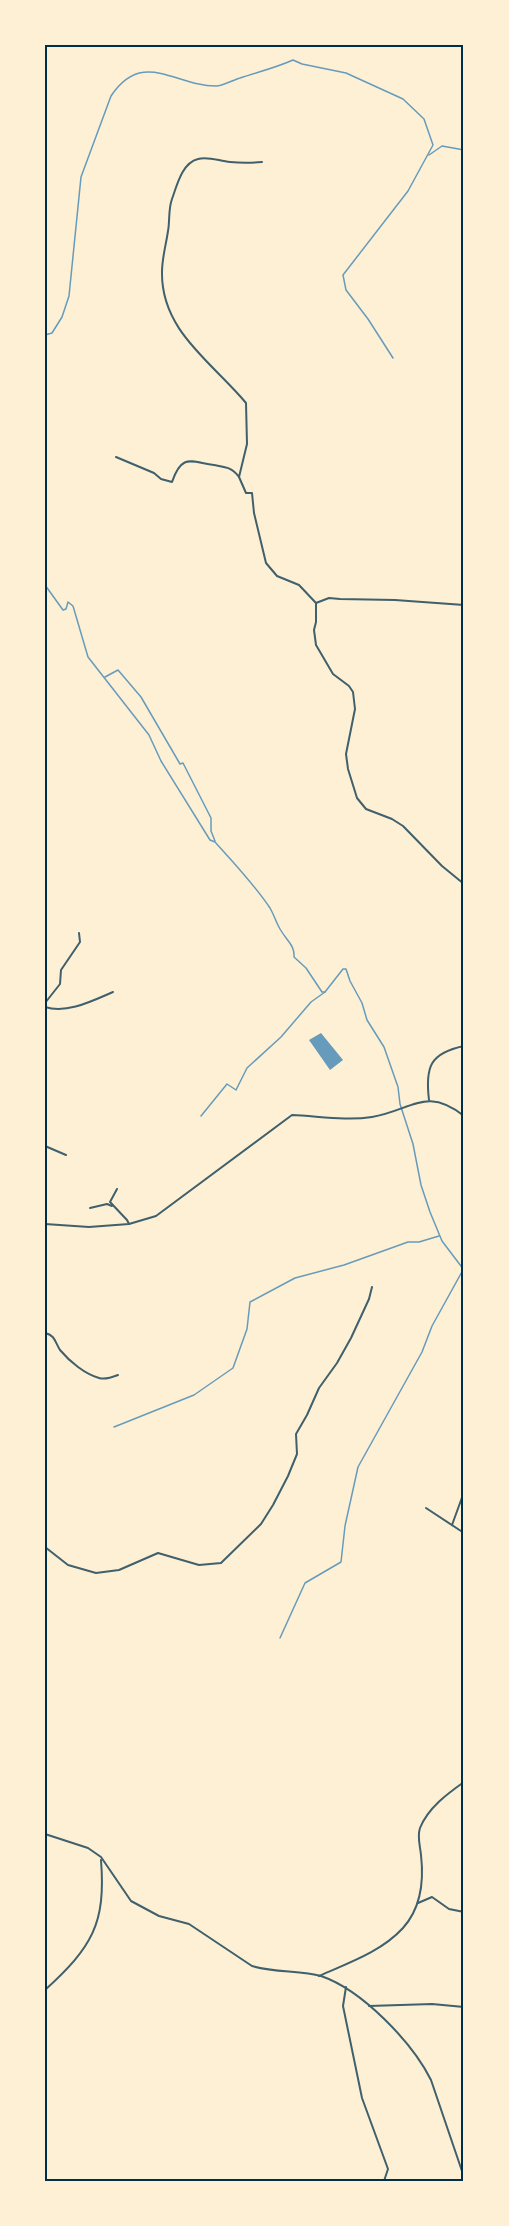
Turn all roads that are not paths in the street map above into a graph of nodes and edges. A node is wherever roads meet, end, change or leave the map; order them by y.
1 (262, 162) dead end
2 (116, 457) dead end
3 (240, 477) junction
4 (315, 603) junction
5 (464, 605) edge
6 (464, 884) edge
7 (79, 933) dead end
8 (113, 992) dead end
9 (45, 1003) edge
10 (45, 1007) edge
11 (45, 1029) edge
12 (464, 1046) edge
13 (45, 1054) edge
14 (429, 1100) junction
15 (464, 1116) edge
16 (45, 1146) edge
17 (66, 1155) dead end
18 (117, 1189) dead end
19 (112, 1206) junction
20 (90, 1208) dead end
21 (45, 1224) edge
22 (129, 1224) junction
23 (372, 1287) dead end
24 (45, 1333) edge
25 (118, 1376) dead end
26 (464, 1492) edge
27 (426, 1508) dead end
28 (452, 1525) junction
29 (464, 1533) edge
30 (45, 1547) edge
31 (464, 1782) edge
32 (45, 1834) edge
33 (101, 1857) junction
34 (418, 1903) junction
35 (464, 1912) edge
36 (319, 1976) junction
37 (346, 1987) junction
38 (45, 1990) edge
39 (369, 2006) junction
40 (464, 2007) edge
41 (464, 2176) edge
42 (384, 2181) edge

1 - 3 street
2 - 3 street
3 - 4 street
4 - 5 street
4 - 6 street
7 - 9 street
8 - 10 street
11 - 13 street
12 - 14 street
14 - 15 street
14 - 22 street
16 - 17 street
18 - 19 street
19 - 20 street
19 - 22 street
21 - 22 street
23 - 30 street
24 - 25 street
26 - 28 street
27 - 28 street
28 - 29 street
31 - 34 street
32 - 33 street
33 - 36 street
33 - 38 street
34 - 35 street
34 - 36 street
36 - 37 street
37 - 39 street
37 - 42 street
39 - 40 street
39 - 41 street

